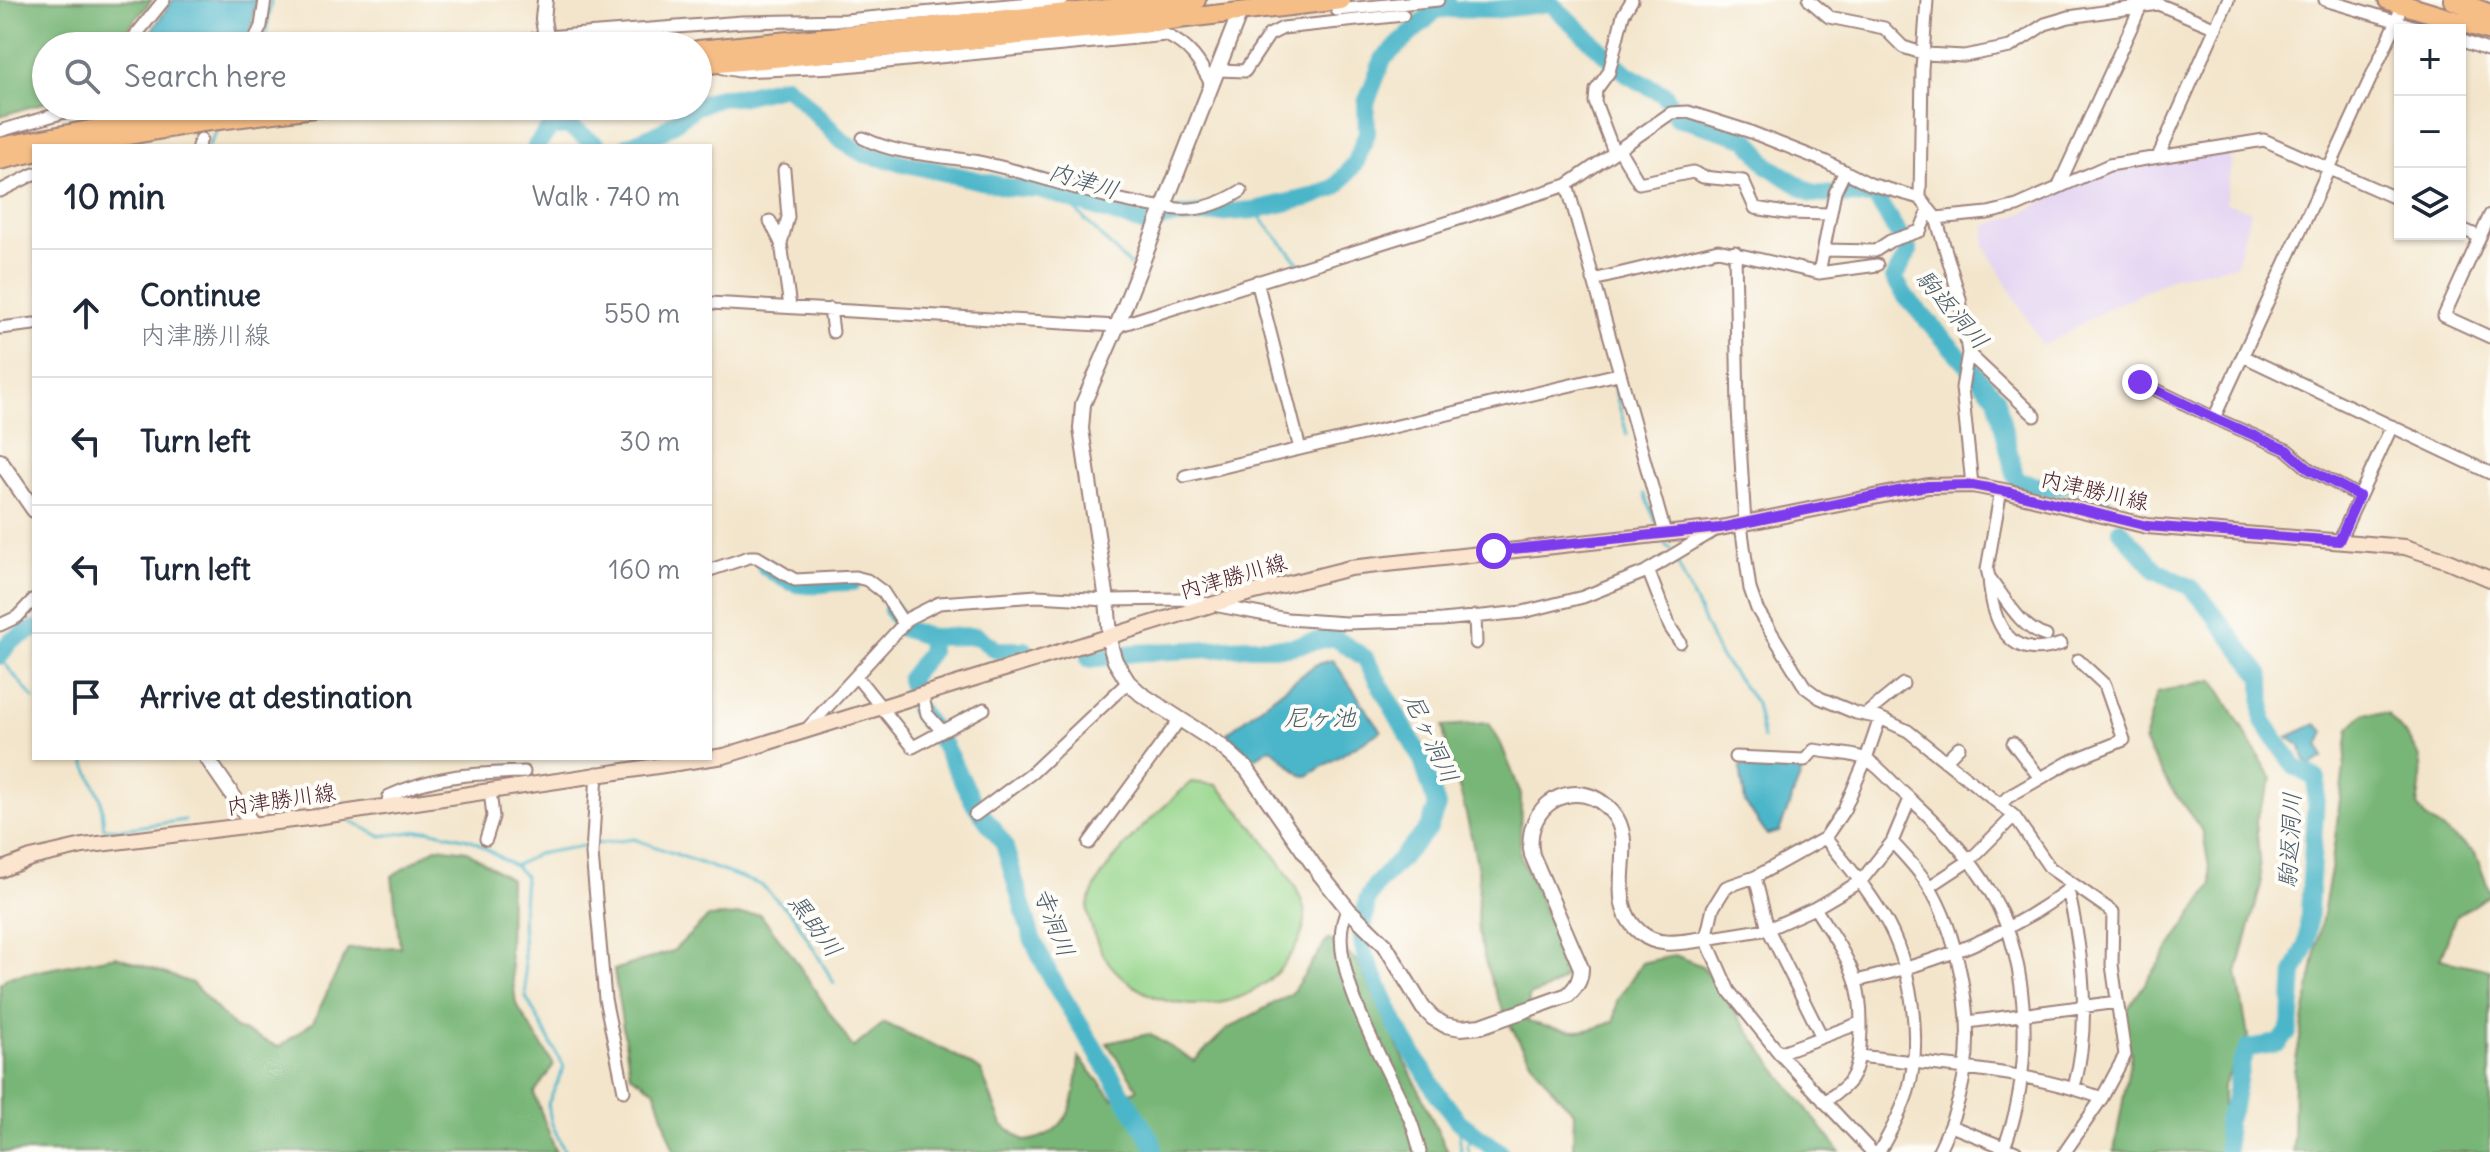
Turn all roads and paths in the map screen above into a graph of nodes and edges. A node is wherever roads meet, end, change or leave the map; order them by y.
1 (164, 0) edge
2 (265, 0) edge
3 (545, 0) edge
4 (1063, 0) edge
5 (1196, 0) edge
6 (1438, 0) edge
7 (1632, 0) edge
8 (1809, 0) edge
9 (1927, 0) edge
10 (2228, 0) edge
11 (2325, 0) edge
12 (2453, 0) edge
13 (1339, 5) edge
14 (2141, 6) junction
15 (2395, 11) edge
16 (1240, 12) junction
17 (2490, 14) edge
18 (1403, 15) dead end
19 (2416, 24) edge
20 (2216, 28) junction
21 (2490, 31) edge
22 (140, 32) edge
23 (258, 32) edge
24 (545, 32) edge
25 (611, 32) edge
26 (2466, 42) edge
27 (2490, 51) edge
28 (1925, 54) junction
29 (712, 59) edge
30 (712, 59) edge
31 (712, 63) edge
32 (1218, 70) junction
33 (1212, 86) junction
34 (37, 120) edge
35 (143, 120) edge
36 (219, 120) edge
37 (0, 131) edge
38 (863, 138) dead end
39 (78, 144) edge
40 (0, 147) edge
41 (1617, 151) junction
42 (32, 152) edge
43 (2158, 157) junction
44 (0, 160) edge
45 (2329, 168) junction
46 (784, 170) dead end
47 (1845, 171) junction
48 (32, 175) edge
49 (1567, 185) junction
50 (2059, 185) junction
51 (0, 191) edge
52 (1241, 191) dead end
53 (2394, 197) edge
54 (1920, 198) junction
55 (1163, 207) junction
56 (1830, 214) junction
57 (1933, 214) junction
58 (2490, 215) edge
59 (770, 221) dead end
60 (2466, 231) edge
61 (2480, 237) junction
62 (781, 243) junction
63 (1824, 250) junction
64 (1735, 252) junction
65 (1877, 265) dead end
66 (1819, 273) junction
67 (1593, 280) junction
68 (1257, 281) junction
69 (712, 303) edge
70 (790, 307) junction
71 (830, 309) junction
72 (32, 324) edge
73 (1117, 326) junction
74 (0, 328) edge
75 (833, 332) dead end
76 (2490, 337) edge
77 (1968, 353) junction
78 (2243, 356) junction
79 (1618, 374) junction
80 (2140, 382) dead end
81 (2035, 416) dead end
82 (2214, 418) junction
83 (2392, 426) junction
84 (1300, 449) junction
85 (0, 461) edge
86 (2490, 473) edge
87 (1185, 476) dead end
88 (1972, 485) junction
89 (2001, 490) junction
90 (2359, 496) junction
91 (32, 507) edge
92 (1743, 524) junction
93 (1720, 528) junction
94 (1665, 533) junction
95 (2339, 541) junction
96 (712, 569) edge
97 (1648, 570) junction
98 (1989, 577) junction
99 (2490, 579) edge
100 (1107, 600) junction
101 (32, 601) edge
102 (1213, 604) junction
103 (1475, 616) junction
104 (904, 624) junction
105 (0, 625) edge
106 (2046, 636) dead end
107 (1680, 642) dead end
108 (1476, 643) dead end
109 (2061, 644) dead end
110 (1112, 648) junction
111 (2078, 660) dead end
112 (856, 676) junction
113 (1128, 682) junction
114 (1903, 684) dead end
115 (922, 694) junction
116 (882, 706) junction
117 (984, 709) dead end
118 (1865, 715) junction
119 (1880, 718) junction
120 (1180, 719) junction
121 (804, 731) junction
122 (942, 731) junction
123 (2013, 743) dead end
124 (1959, 747) dead end
125 (1735, 757) dead end
126 (712, 758) edge
127 (1866, 759) junction
128 (208, 760) edge
129 (523, 760) edge
130 (695, 760) edge
131 (1945, 761) junction
132 (635, 763) edge
133 (597, 773) junction
134 (525, 778) junction
135 (2040, 778) junction
136 (490, 790) junction
137 (1910, 799) junction
138 (2000, 805) junction
139 (387, 806) junction
140 (975, 815) dead end
141 (2014, 816) junction
142 (253, 825) junction
143 (1825, 838) junction
144 (486, 839) dead end
145 (1892, 842) junction
146 (1089, 843) dead end
147 (1970, 860) junction
148 (0, 870) edge
149 (1755, 877) junction
150 (1861, 881) junction
151 (1929, 887) junction
152 (2070, 888) junction
153 (1815, 908) junction
154 (1348, 909) junction
155 (1768, 929) junction
156 (2007, 930) junction
157 (1706, 939) junction
158 (1956, 953) junction
159 (1905, 970) junction
160 (1856, 981) junction
161 (2117, 1002) junction
162 (2084, 1005) junction
163 (2022, 1016) junction
164 (1968, 1022) junction
165 (1860, 1023) junction
166 (1822, 1037) junction
167 (1779, 1053) junction
168 (1860, 1056) junction
169 (1912, 1063) junction
170 (1966, 1070) junction
171 (2021, 1078) junction
172 (2074, 1088) junction
173 (624, 1091) dead end
174 (2102, 1098) junction
175 (1824, 1102) junction
176 (1951, 1126) junction
177 (2008, 1150) edge
178 (1420, 1152) edge
179 (1872, 1152) edge
180 (1879, 1152) edge
181 (1938, 1152) edge
182 (2065, 1152) edge

1 - 22 street
2 - 23 street
3 - 24 street
4 - 25 street
5 - 29 highway
6 - 13 street
7 - 41 street
8 - 28 street
9 - 28 street
10 - 20 street
11 - 15 street
12 - 17 highway
13 - 16 highway
14 - 20 street
14 - 28 street
14 - 50 street
15 - 19 street
15 - 21 highway
15 - 45 street
16 - 30 highway
16 - 32 street
18 - 32 street
20 - 43 street
26 - 27 street
28 - 54 street
31 - 33 street
32 - 33 street
33 - 55 street
34 - 37 street
35 - 40 highway
36 - 39 highway
38 - 55 street
41 - 47 street
41 - 49 street
41 - 56 street
42 - 44 highway
43 - 45 street
43 - 50 street
45 - 53 street
45 - 78 street
46 - 62 street
47 - 54 street
47 - 56 street
48 - 51 street
49 - 67 street
49 - 68 street
50 - 57 street
52 - 55 street
54 - 57 street
55 - 73 street
56 - 63 street
57 - 63 street
57 - 77 street
58 - 61 street
59 - 62 street
60 - 61 street
61 - 76 street
62 - 70 street
63 - 66 street
64 - 66 street
64 - 67 street
64 - 92 street
65 - 66 street
67 - 79 street
68 - 73 street
68 - 84 street
69 - 70 street
70 - 71 street
71 - 73 street
71 - 75 street
72 - 74 street
73 - 100 street
77 - 81 street
77 - 88 street
78 - 82 street
78 - 83 street
79 - 84 street
79 - 94 street
80 - 82 street
82 - 90 street
83 - 86 street
83 - 90 street
84 - 87 street
85 - 91 street
88 - 89 main road, 内津勝川線
88 - 92 main road, 内津勝川線
89 - 95 main road, 内津勝川線
89 - 98 street
90 - 95 street
92 - 93 main road, 内津勝川線
92 - 118 street
93 - 94 main road, 内津勝川線
93 - 97 street
94 - 102 main road, 内津勝川線
95 - 99 main road, 内津勝川線
96 - 104 street
97 - 103 street
97 - 107 street
98 - 106 street
98 - 109 street
100 - 102 street
100 - 104 street
100 - 110 street
101 - 105 street
102 - 103 street
102 - 110 main road, 内津勝川線
103 - 108 street
104 - 112 street
110 - 113 street
110 - 115 main road, 内津勝川線
111 - 135 street
112 - 116 street
112 - 121 street
113 - 120 street
113 - 140 street
114 - 118 street
115 - 116 main road, 内津勝川線
115 - 122 street
116 - 121 main road, 内津勝川線
116 - 122 street
117 - 122 street
118 - 119 street
119 - 127 street
119 - 131 street
120 - 146 street
120 - 154 street
121 - 126 main road, 内津勝川線
123 - 135 street
124 - 131 street
125 - 127 street
127 - 137 street
127 - 143 street
128 - 142 street
129 - 134 street
130 - 132 main road, 内津勝川線
131 - 138 street
132 - 133 main road, 内津勝川線
133 - 134 main road, 内津勝川線
133 - 173 street
134 - 136 main road, 内津勝川線
134 - 139 street
135 - 138 street
136 - 139 main road, 内津勝川線
136 - 144 street
137 - 145 street
137 - 147 street
138 - 141 street
139 - 142 main road, 内津勝川線
141 - 147 street
141 - 152 street
142 - 148 main road, 内津勝川線
143 - 149 street
143 - 150 street
145 - 150 street
145 - 151 street
147 - 151 street
147 - 156 street
149 - 155 street
149 - 157 street
150 - 153 street
150 - 159 street
151 - 158 street
152 - 156 street
152 - 161 street
152 - 162 street
153 - 155 street
153 - 160 street
154 - 157 street
154 - 178 street
155 - 157 street
155 - 166 street
156 - 158 street
156 - 163 street
157 - 167 street
158 - 159 street
158 - 164 street
159 - 160 street
159 - 169 street
160 - 165 street
161 - 162 street
161 - 174 street
162 - 163 street
162 - 172 street
163 - 164 street
163 - 171 street
164 - 170 street
165 - 166 street
165 - 168 street
166 - 167 street
167 - 175 street
168 - 169 street
168 - 175 street
169 - 170 street
169 - 180 street
170 - 171 street
170 - 176 street
171 - 172 street
171 - 177 street
172 - 174 street
174 - 182 street
175 - 179 street
176 - 177 street
176 - 181 street

